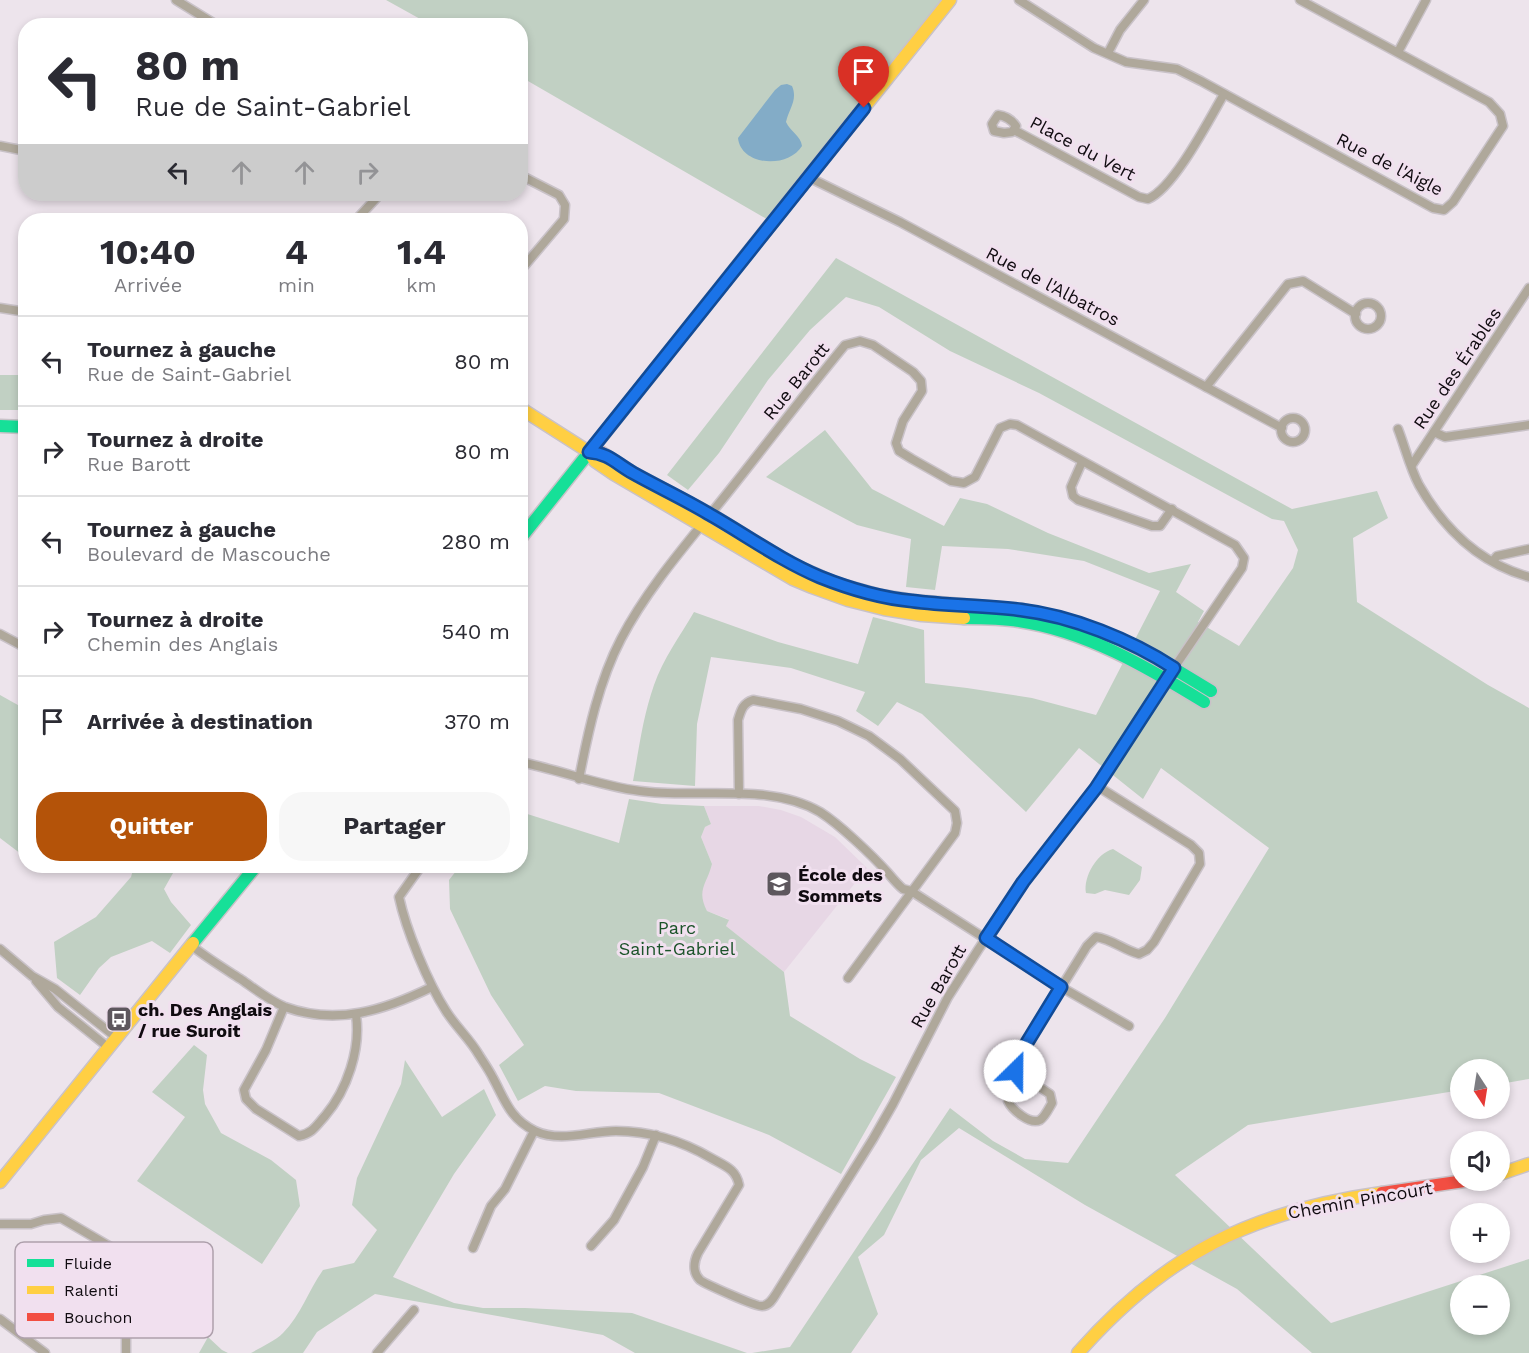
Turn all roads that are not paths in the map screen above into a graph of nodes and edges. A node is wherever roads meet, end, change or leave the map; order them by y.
1 (176, 0) edge
2 (950, 0) edge
3 (1019, 0) edge
4 (1144, 0) edge
5 (1300, 0) edge
6 (1426, 0) edge
7 (205, 18) edge
8 (1398, 52) junction
9 (1107, 53) junction
10 (1224, 94) junction
11 (1014, 130) dead end
12 (0, 146) edge
13 (18, 149) edge
14 (808, 177) junction
15 (528, 179) edge
16 (374, 201) edge
17 (362, 213) edge
18 (528, 262) edge
19 (1529, 288) edge
20 (0, 308) edge
21 (18, 311) edge
22 (1356, 314) dead end
23 (1206, 387) junction
24 (528, 413) edge
25 (1529, 425) edge
26 (0, 426) edge
27 (18, 427) edge
28 (1282, 428) dead end
29 (1398, 429) dead end
30 (1434, 432) junction
31 (589, 452) junction
32 (1082, 462) junction
33 (1412, 465) junction
34 (1172, 509) junction
35 (710, 514) junction
36 (702, 524) junction
37 (528, 529) edge
38 (1529, 549) edge
39 (1492, 561) junction
40 (1529, 577) edge
41 (0, 634) edge
42 (18, 644) edge
43 (1170, 673) junction
44 (1211, 691) dead end
45 (1204, 702) dead end
46 (528, 764) edge
47 (579, 778) junction
48 (1097, 786) junction
49 (739, 794) junction
50 (250, 873) edge
51 (416, 873) edge
52 (911, 891) junction
53 (986, 938) junction
54 (192, 946) junction
55 (0, 949) edge
56 (32, 976) junction
57 (848, 978) dead end
58 (432, 987) junction
59 (1061, 987) junction
60 (284, 1006) junction
61 (356, 1015) junction
62 (1128, 1026) dead end
63 (117, 1038) junction
64 (109, 1048) junction
65 (1015, 1071) junction
66 (534, 1131) junction
67 (656, 1135) junction
68 (1529, 1164) edge
69 (1510, 1171) edge
70 (0, 1182) edge
71 (1450, 1183) edge
72 (0, 1224) edge
73 (102, 1242) edge
74 (591, 1246) dead end
75 (473, 1248) dead end
76 (414, 1310) dead end
77 (0, 1319) edge
78 (15, 1330) edge
79 (25, 1338) edge
80 (45, 1353) edge
81 (377, 1353) edge
82 (1078, 1353) edge

1 - 7 street
2 - 14 street
3 - 9 street, Rue de l'Aigle
4 - 9 street
5 - 8 street, Rue de l'Aigle
6 - 8 street
8 - 10 street, Rue de l'Aigle
9 - 10 street, Rue de l'Aigle
10 - 11 street, Place du Vert
12 - 13 street
14 - 23 street, Rue de l'Albatros
14 - 31 street
15 - 18 street
16 - 17 street
19 - 30 street, Rue des Érables
20 - 21 street
22 - 23 street
23 - 28 street, Rue de l'Albatros
24 - 31 street
25 - 30 street
26 - 27 street
29 - 33 street
30 - 33 street, Rue des Érables
31 - 35 street
31 - 36 street
31 - 37 street
32 - 34 street, Rue Barott
32 - 34 street
32 - 35 street, Rue Barott
33 - 39 street
34 - 43 street, Rue Barott
35 - 36 street, Rue Barott
35 - 43 street
36 - 43 street
36 - 47 street, Rue Barott
38 - 39 street
39 - 40 street
41 - 42 street
43 - 44 street
43 - 45 street
43 - 48 street, Rue Barott
46 - 47 street
47 - 49 street
48 - 53 street, Rue Barott
48 - 59 street
49 - 52 street
49 - 52 street
50 - 54 street
51 - 58 street
52 - 53 street
52 - 57 street
53 - 59 street
53 - 67 street, Rue Barott
54 - 60 street
54 - 63 street
55 - 56 street
56 - 63 street
56 - 64 street
58 - 61 street
58 - 66 street
59 - 62 street
59 - 65 street
60 - 61 street
60 - 61 street
63 - 64 street
64 - 70 street
65 - 65 street
66 - 67 street
66 - 75 street
67 - 74 street
68 - 69 street
71 - 82 street, Chemin Pincourt
72 - 73 street
76 - 81 street
77 - 78 street
79 - 80 street

